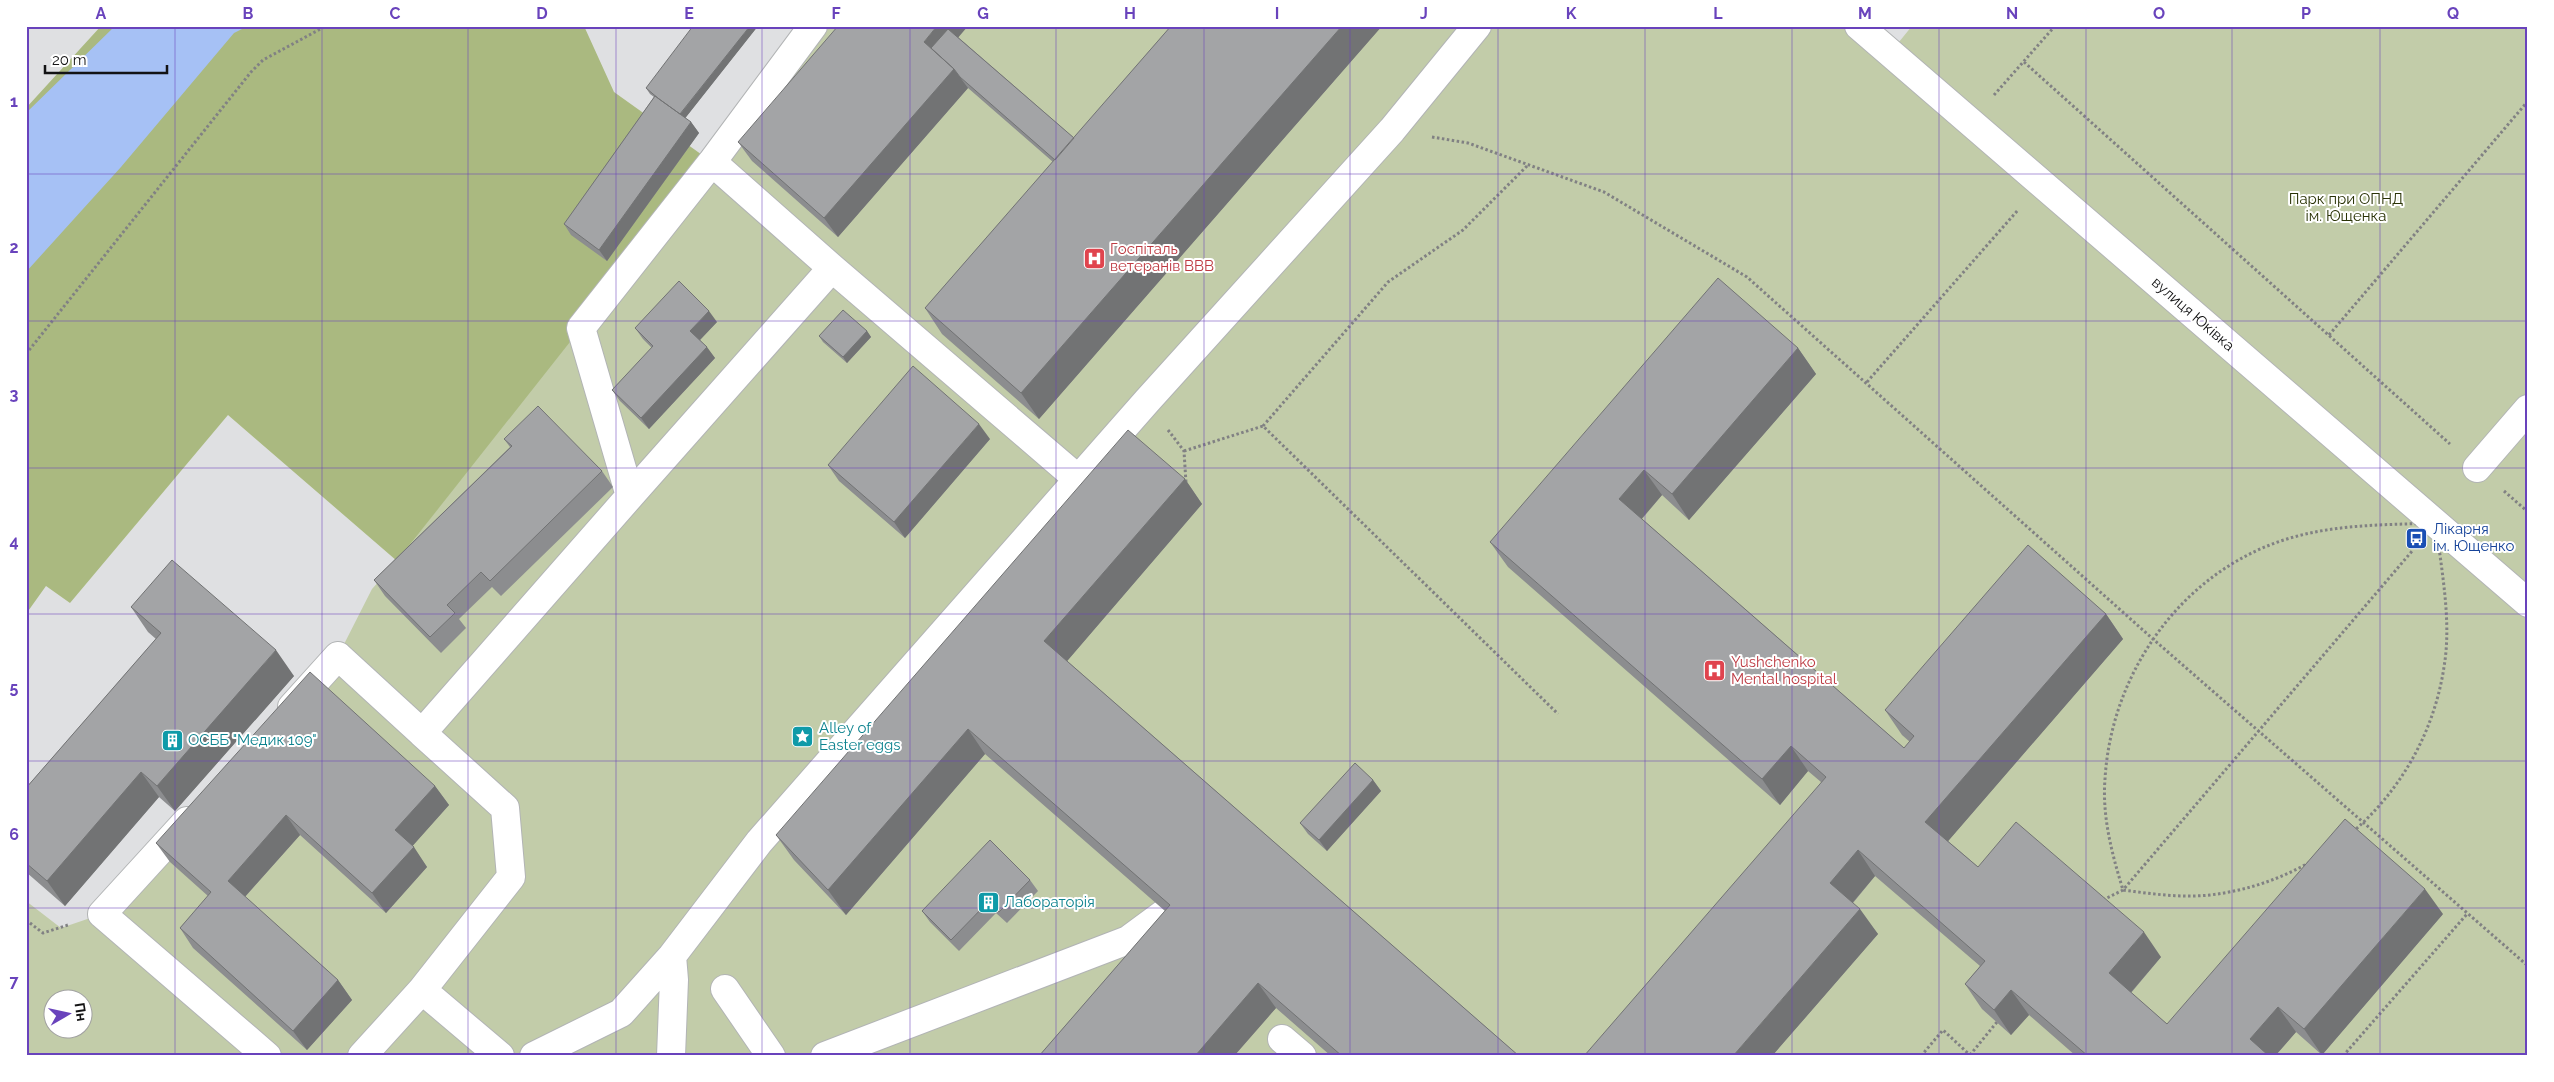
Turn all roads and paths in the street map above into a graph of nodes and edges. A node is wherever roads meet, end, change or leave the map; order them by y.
1 (326, 26) edge
2 (812, 26) edge
3 (1477, 26) edge
4 (1859, 26) edge
5 (2055, 26) edge
6 (2024, 62) junction
7 (2528, 101) edge
8 (1972, 121) junction
9 (1392, 130) junction
10 (712, 162) junction
11 (1528, 164) junction
12 (2042, 184) junction
13 (832, 268) junction
14 (2329, 335) junction
15 (26, 354) edge
16 (1866, 382) junction
17 (1147, 401) junction
18 (2528, 408) edge
19 (1263, 426) junction
20 (1184, 451) junction
21 (2477, 468) joint
22 (1078, 479) junction
23 (1186, 491) dead end
24 (630, 496) junction
25 (2433, 527) junction
26 (2417, 546) dead end
27 (2528, 603) edge
28 (2153, 639) junction
29 (1558, 714) dead end
30 (278, 722) edge
31 (422, 733) junction
32 (2259, 733) junction
33 (203, 803) edge
34 (2364, 824) junction
35 (2123, 890) junction
36 (2098, 902) edge
37 (1166, 912) edge
38 (102, 914) junction
39 (2467, 914) junction
40 (26, 920) edge
41 (672, 956) junction
42 (2528, 966) edge
43 (725, 989) dead end
44 (422, 990) junction
45 (1997, 1022) edge
46 (1970, 1055) edge
47 (267, 1056) edge
48 (362, 1056) edge
49 (500, 1056) edge
50 (534, 1056) edge
51 (671, 1056) edge
52 (771, 1056) edge
53 (825, 1056) edge
54 (1921, 1056) edge
55 (2343, 1056) edge

1 - 15 path
2 - 10 street
3 - 9 street
4 - 8 street, вулиця Юківка
5 - 6 path
6 - 8 path
6 - 14 path
7 - 14 path
8 - 12 street, вулиця Юківка
9 - 11 path
9 - 17 street
10 - 13 street
10 - 24 street
11 - 16 path
11 - 19 path
12 - 16 path
12 - 25 street, вулиця Юківка
13 - 22 street
13 - 24 street
14 - 21 path
16 - 28 path
17 - 20 path
17 - 22 street
18 - 21 street
19 - 20 path
19 - 29 path
20 - 23 path
22 - 41 street
24 - 31 street
25 - 27 street, вулиця Юківка
25 - 28 path
25 - 34 path
26 - 32 path
28 - 32 path
28 - 35 path
30 - 31 street
31 - 44 street
32 - 34 path
32 - 35 path
33 - 38 street
34 - 35 path
34 - 39 path
35 - 36 path
37 - 53 street
38 - 40 path
38 - 47 street
39 - 42 path
39 - 55 path
41 - 50 street
41 - 51 street
43 - 52 street
44 - 48 street
44 - 49 street
45 - 46 path
46 - 54 path

